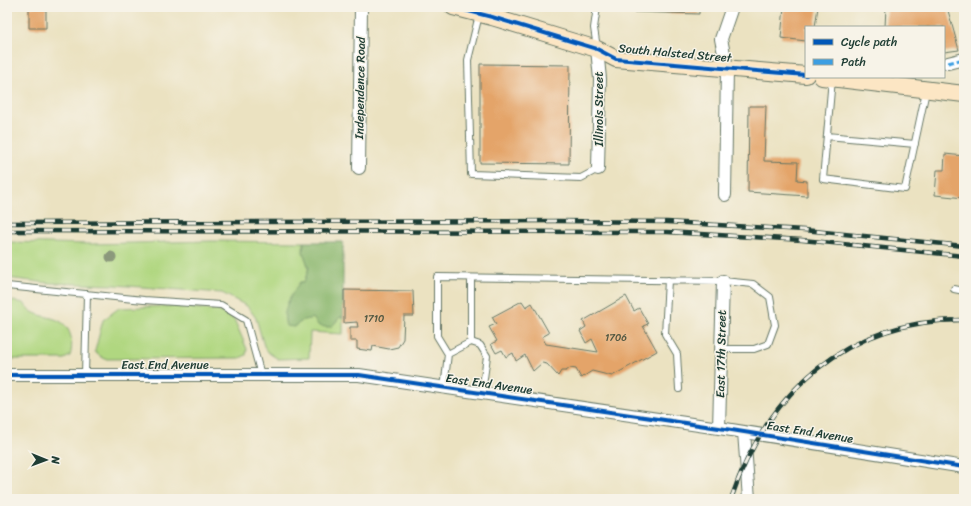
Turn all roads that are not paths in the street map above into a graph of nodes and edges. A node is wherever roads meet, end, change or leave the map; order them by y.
1 (361, 7) edge
2 (453, 7) edge
3 (597, 7) edge
4 (732, 7) edge
5 (489, 14) junction
6 (597, 49) junction
7 (964, 59) edge
8 (948, 63) dead end
9 (727, 68) junction
10 (805, 75) edge
11 (827, 78) edge
12 (927, 89) junction
13 (964, 94) edge
14 (827, 136) junction
15 (915, 144) junction
16 (359, 168) dead end
17 (598, 169) joint
18 (725, 195) dead end
19 (471, 278) junction
20 (668, 280) junction
21 (723, 281) junction
22 (7, 286) edge
23 (954, 290) dead end
24 (964, 291) edge
25 (87, 294) junction
26 (471, 342) junction
27 (721, 349) junction
28 (448, 354) junction
29 (7, 375) edge
30 (85, 375) junction
31 (261, 375) junction
32 (444, 388) junction
33 (679, 389) dead end
34 (482, 393) junction
35 (719, 428) junction
36 (744, 432) junction
37 (964, 467) edge
38 (749, 499) edge

1 - 16 street, Independence Road
2 - 5 street, South Halsted Street
3 - 6 lane
4 - 9 street
5 - 6 street, South Halsted Street
5 - 17 lane
6 - 9 street, South Halsted Street
6 - 17 street, Illinois Street
7 - 8 street
9 - 10 street, South Halsted Street
9 - 18 street
11 - 12 street
11 - 14 lane
12 - 13 street
12 - 15 lane
14 - 15 lane
14 - 15 lane
19 - 20 lane
19 - 26 lane
19 - 28 lane
20 - 21 lane
20 - 33 lane
21 - 27 street, East 17th Street
21 - 27 lane
22 - 25 lane
23 - 24 lane
25 - 30 lane
25 - 31 lane
26 - 28 lane
26 - 34 lane
27 - 35 street, East 17th Street
28 - 32 lane
29 - 30 street, East End Avenue
30 - 31 street, East End Avenue
31 - 32 street, East End Avenue
32 - 34 street, East End Avenue
34 - 35 street, East End Avenue
35 - 36 street, East End Avenue
36 - 37 street, East End Avenue
36 - 38 street

